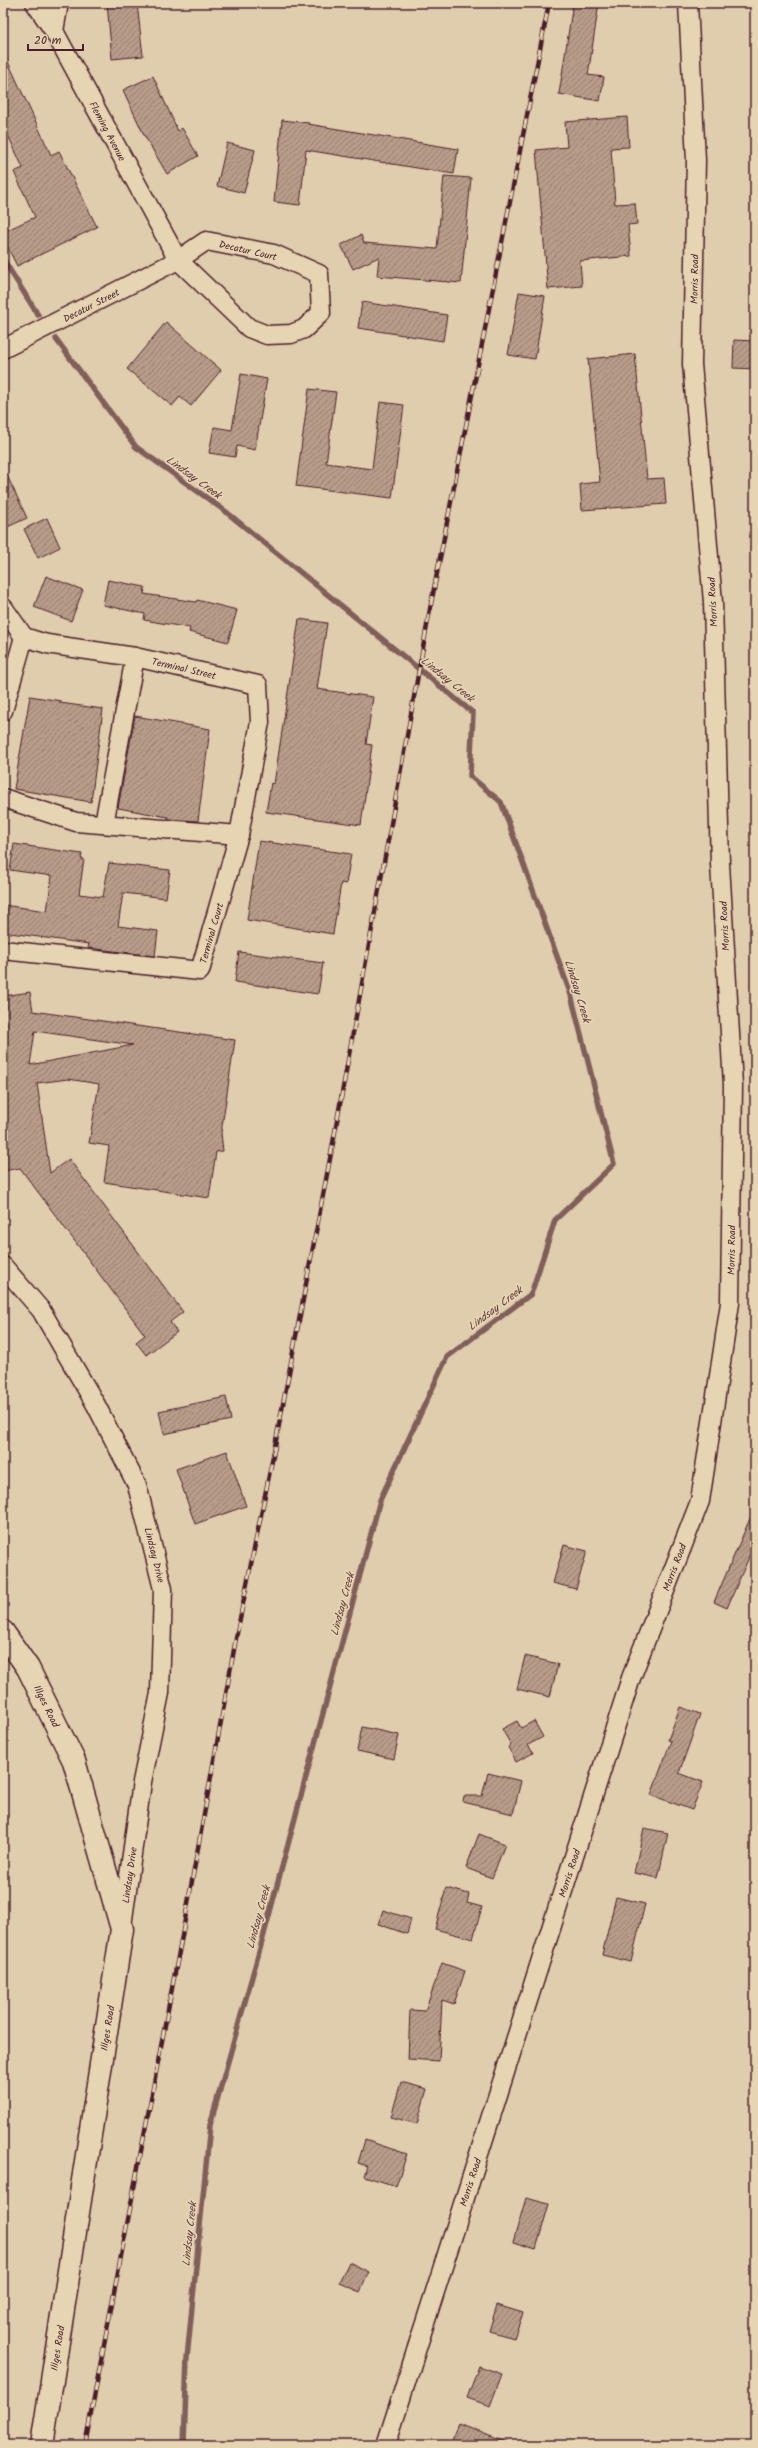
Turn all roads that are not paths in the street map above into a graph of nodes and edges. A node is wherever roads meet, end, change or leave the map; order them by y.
1 (34, 3) edge
2 (59, 3) edge
3 (688, 3) edge
4 (54, 32) junction
5 (178, 260) junction
6 (3, 349) edge
7 (3, 607) edge
8 (24, 637) junction
9 (135, 657) junction
10 (3, 711) edge
11 (251, 772) joint
12 (3, 798) edge
13 (104, 824) junction
14 (239, 835) junction
15 (3, 950) edge
16 (3, 1266) edge
17 (3, 1632) edge
18 (122, 1929) junction
19 (42, 2445) edge
20 (386, 2445) edge

1 - 4 street, Fleming Avenue
2 - 4 street
3 - 20 street, Morris Road
4 - 5 street, Fleming Avenue
5 - 5 street, Decatur Court
5 - 6 street, Decatur Street
7 - 8 street
8 - 9 street, Terminal Street
8 - 10 street
9 - 11 street, Terminal Street
9 - 13 street
11 - 14 street, Terminal Court
12 - 13 street
13 - 14 street
14 - 15 street, Terminal Court
16 - 18 street, Lindsay Drive
17 - 18 street, Illges Road
18 - 19 street, Illges Road

